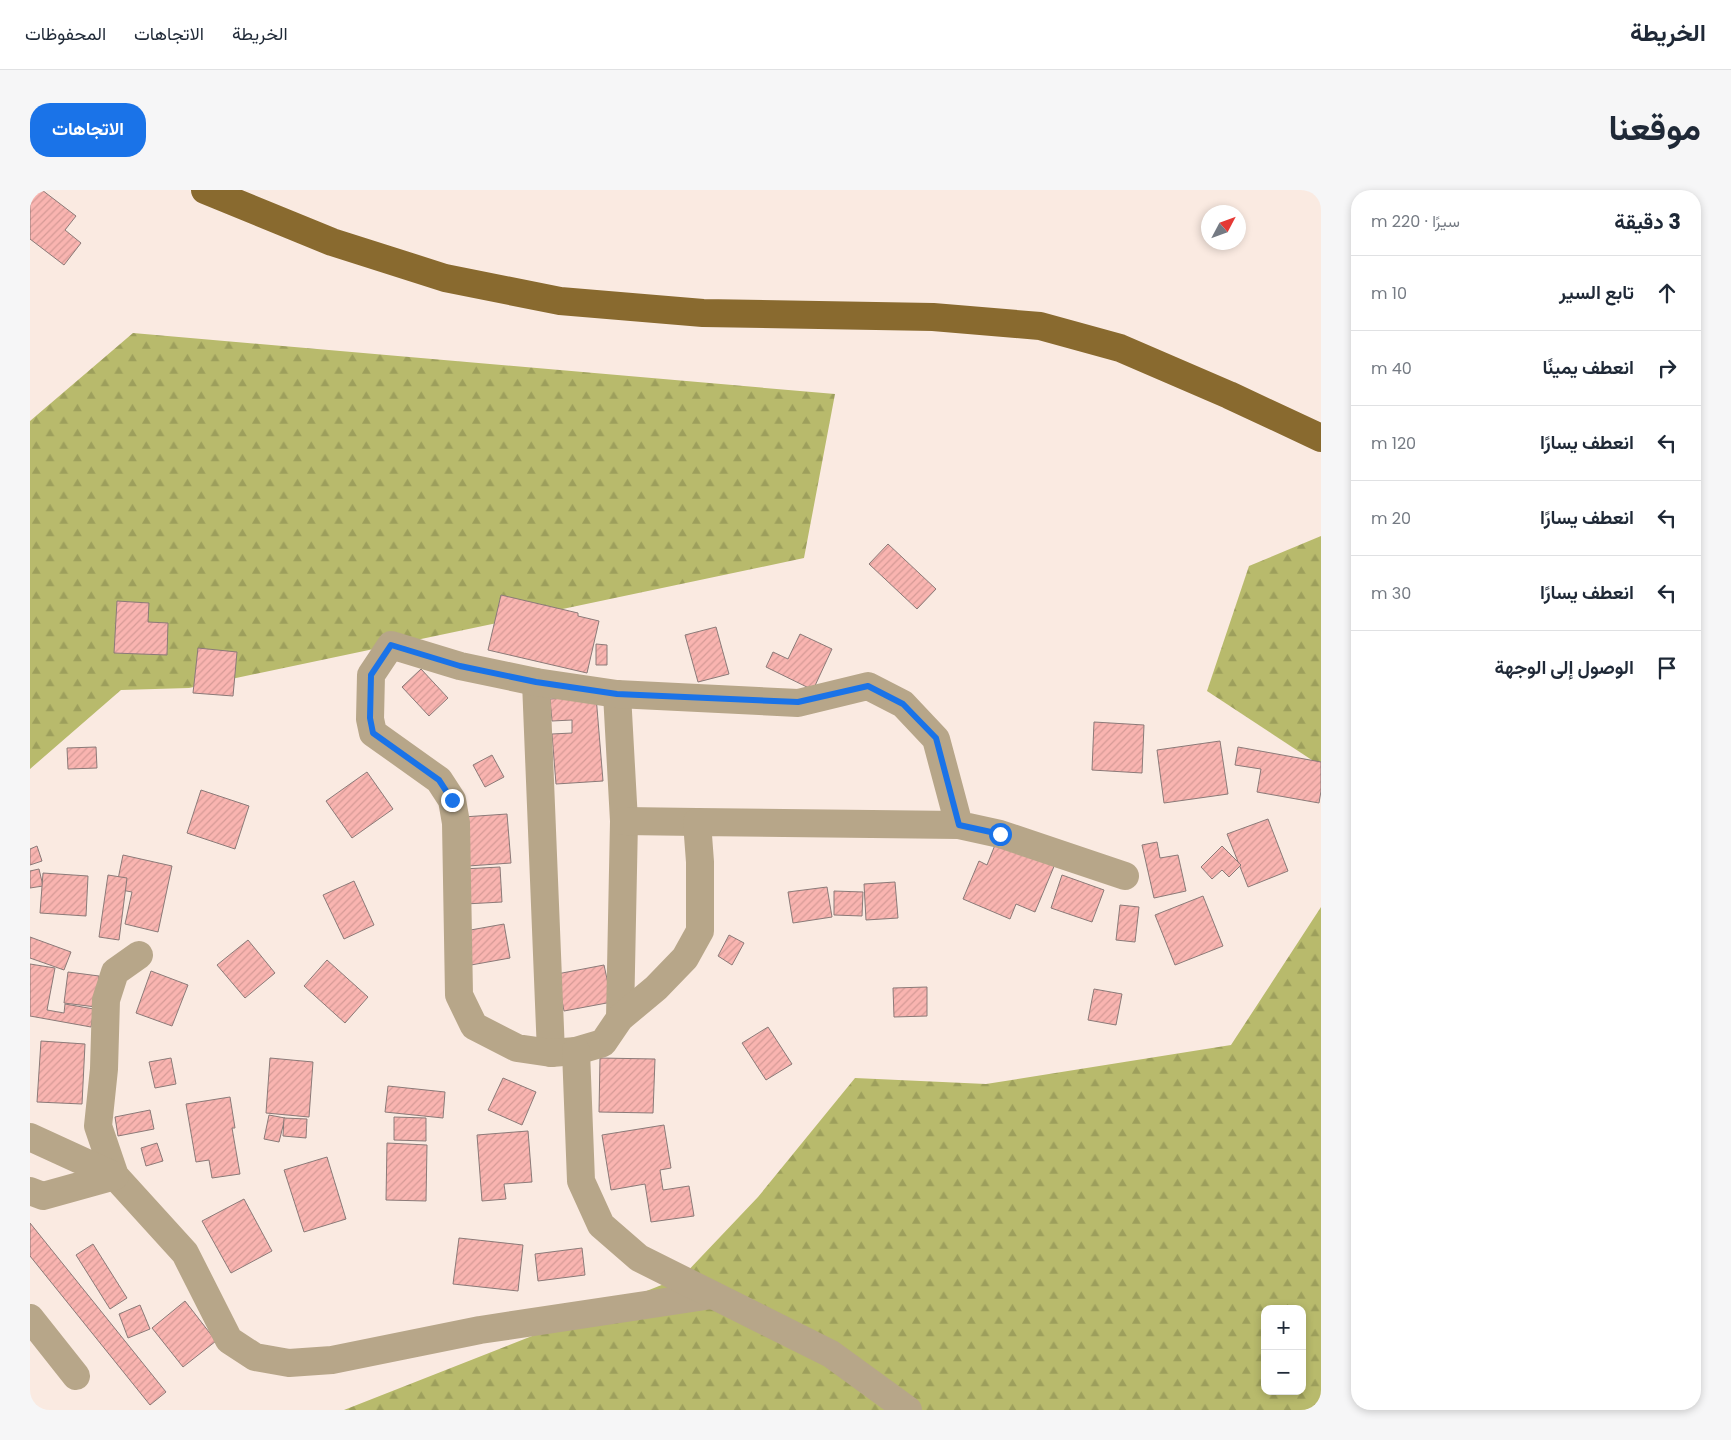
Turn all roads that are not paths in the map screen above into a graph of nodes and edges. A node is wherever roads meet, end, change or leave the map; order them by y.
1 (205, 190) edge
2 (1321, 438) edge
3 (536, 682) junction
4 (617, 694) junction
5 (624, 821) junction
6 (697, 822) junction
7 (959, 825) junction
8 (1125, 876) dead end
9 (138, 955) dead end
10 (620, 1018) junction
11 (563, 1052) junction
12 (30, 1137) edge
13 (115, 1176) junction
14 (30, 1191) edge
15 (712, 1294) junction
16 (30, 1318) edge
17 (76, 1376) dead end
18 (908, 1410) edge

1 - 2 main road
3 - 4 street
3 - 11 street
3 - 11 street
4 - 5 street
4 - 7 street
5 - 6 street
5 - 10 street
6 - 7 street
6 - 10 street
7 - 8 street
9 - 13 street
10 - 11 street
11 - 15 street
12 - 13 street
13 - 14 street
13 - 15 street
15 - 18 street
16 - 17 street

